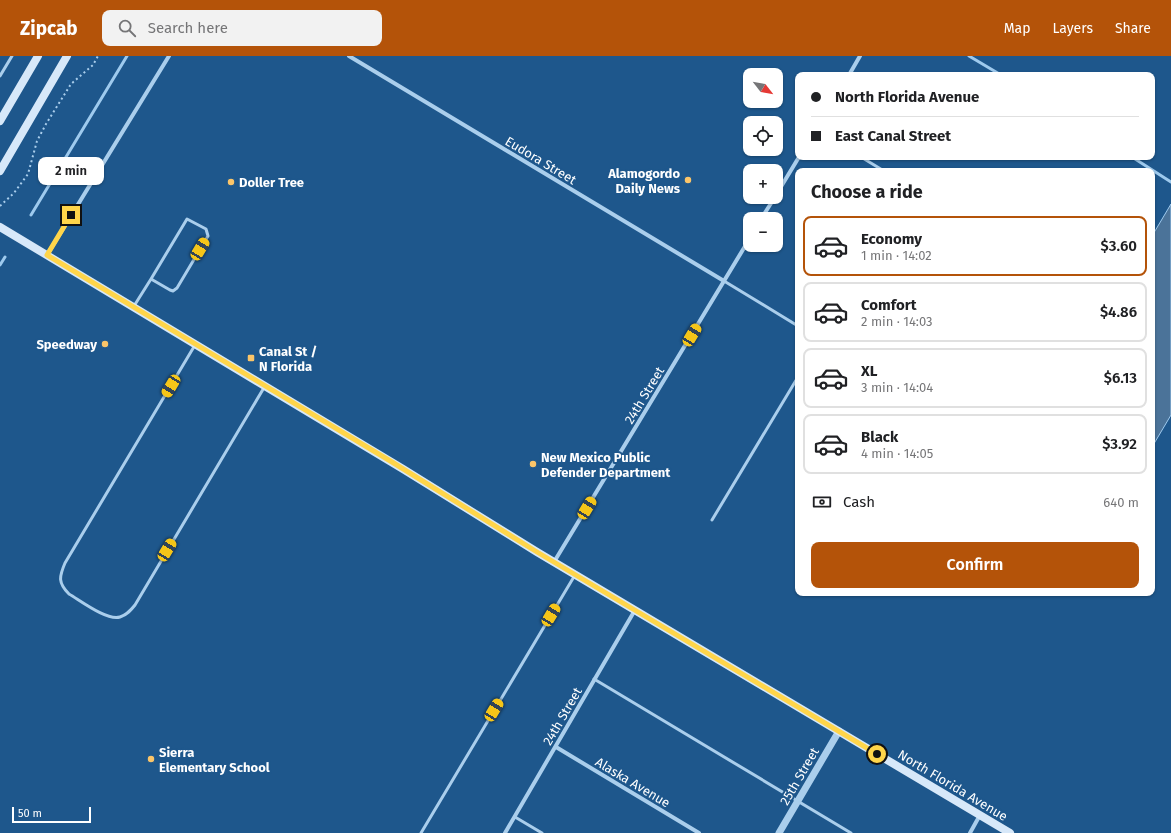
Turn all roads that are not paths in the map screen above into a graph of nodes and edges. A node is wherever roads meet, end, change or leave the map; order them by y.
1 (12, 56) edge
2 (38, 56) edge
3 (67, 56) edge
4 (169, 56) edge
5 (349, 56) edge
6 (860, 56) edge
7 (851, 72) edge
8 (0, 76) edge
9 (0, 121) edge
10 (796, 160) edge
11 (866, 160) edge
12 (879, 168) edge
13 (0, 171) edge
14 (783, 182) edge
15 (0, 227) edge
16 (743, 250) edge
17 (47, 255) junction
18 (151, 279) junction
19 (724, 281) junction
20 (133, 307) junction
21 (795, 324) edge
22 (195, 345) junction
23 (795, 382) edge
24 (264, 386) junction
25 (712, 520) dead end
26 (554, 562) junction
27 (576, 574) junction
28 (636, 610) junction
29 (594, 679) junction
30 (839, 731) junction
31 (556, 747) junction
32 (798, 801) junction
33 (980, 815) junction
34 (515, 817) junction
35 (421, 833) edge
36 (505, 833) edge
37 (542, 833) edge
38 (699, 833) edge
39 (779, 833) edge
40 (851, 833) edge
41 (970, 833) edge
42 (1010, 833) edge

1 - 8 lane
2 - 9 main road
3 - 13 main road
4 - 17 street
5 - 19 street, Eudora Street
6 - 7 street
10 - 14 street
11 - 12 lane
15 - 17 main road, North Florida Avenue
16 - 19 street, 24th Street
17 - 20 main road, North Florida Avenue
18 - 18 lane
18 - 20 lane
19 - 21 lane
19 - 26 street, 24th Street
20 - 22 main road, North Florida Avenue
22 - 24 main road, North Florida Avenue
22 - 24 lane
23 - 25 lane
24 - 26 main road, North Florida Avenue
26 - 27 main road, North Florida Avenue
27 - 28 main road, North Florida Avenue
27 - 35 lane
28 - 29 street, 24th Street
28 - 30 main road, North Florida Avenue
29 - 31 street, 24th Street
29 - 32 lane
30 - 32 street, 25th Street
30 - 33 main road, North Florida Avenue
31 - 34 street, 24th Street
31 - 38 street, Alaska Avenue
32 - 39 street, 25th Street
32 - 40 lane
33 - 41 street
33 - 42 main road, North Florida Avenue
34 - 36 street, 24th Street
34 - 37 lane

